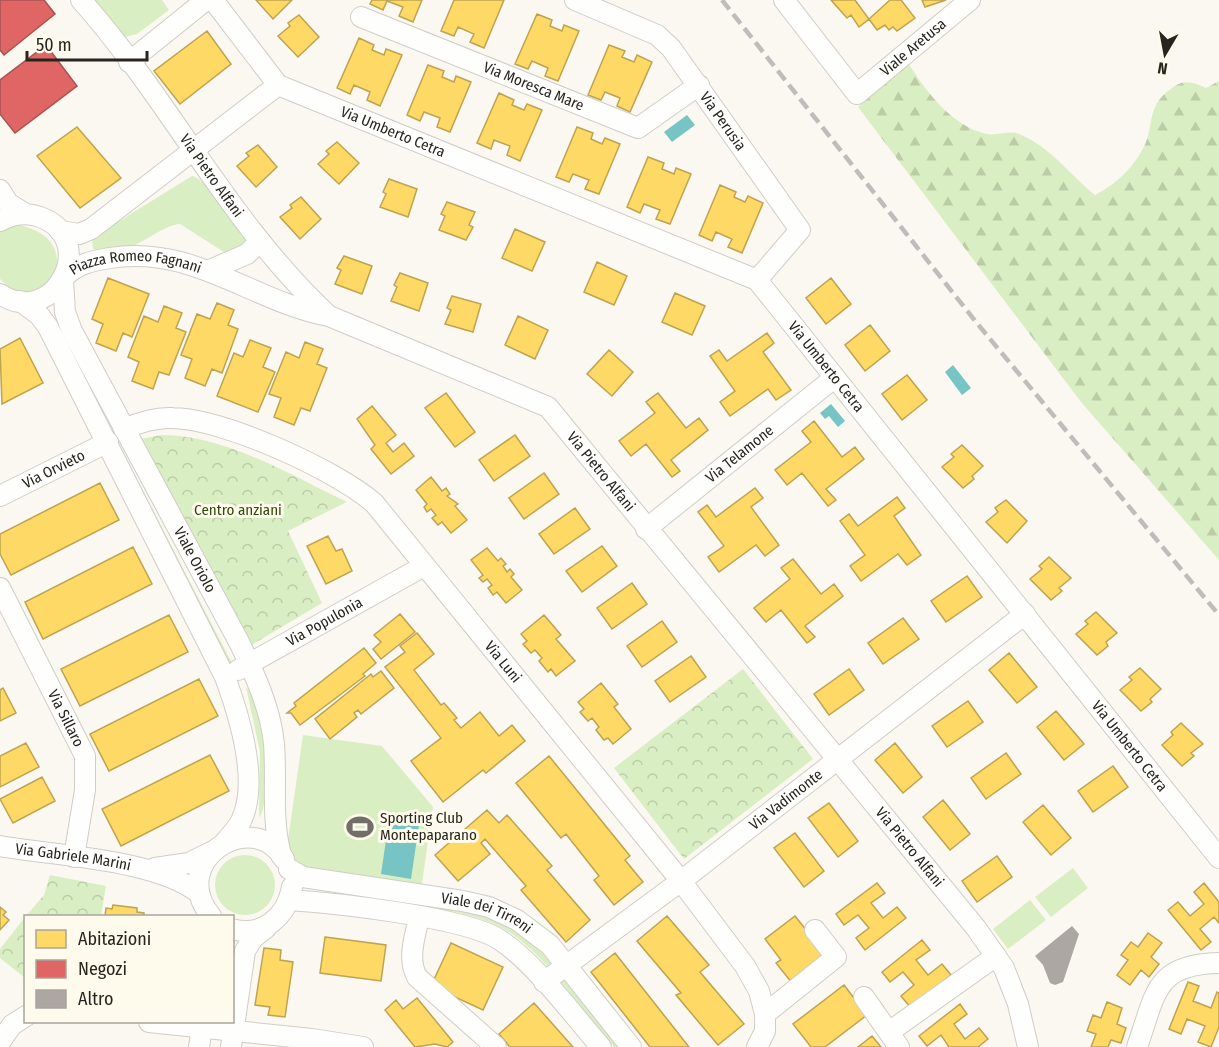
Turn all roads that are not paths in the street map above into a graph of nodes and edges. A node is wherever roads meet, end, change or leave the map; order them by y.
1 (81, 0) edge
2 (206, 0) edge
3 (213, 0) edge
4 (575, 0) edge
5 (784, 0) edge
6 (970, 0) edge
7 (361, 17) dead end
8 (129, 62) junction
9 (278, 85) junction
10 (699, 85) junction
11 (194, 152) junction
12 (0, 190) edge
13 (24, 213) junction
14 (0, 221) edge
15 (60, 231) junction
16 (260, 241) junction
17 (210, 270) junction
18 (64, 279) junction
19 (757, 280) junction
20 (0, 294) edge
21 (20, 301) junction
22 (329, 316) junction
23 (834, 378) junction
24 (124, 429) junction
25 (108, 442) junction
26 (0, 496) edge
27 (646, 529) junction
28 (424, 566) junction
29 (0, 588) edge
30 (1026, 614) junction
31 (249, 663) junction
32 (225, 677) junction
33 (837, 758) junction
34 (0, 846) edge
35 (218, 847) junction
36 (74, 857) junction
37 (1219, 858) edge
38 (285, 862) junction
39 (146, 869) junction
40 (681, 881) junction
41 (199, 893) junction
42 (290, 900) junction
43 (210, 915) edge
44 (418, 918) junction
45 (270, 924) junction
46 (234, 929) edge
47 (815, 930) dead end
48 (996, 956) junction
49 (1219, 963) edge
50 (567, 964) junction
51 (544, 982) junction
52 (864, 997) dead end
53 (765, 1014) junction
54 (24, 1017) edge
55 (154, 1023) edge
56 (201, 1032) edge
57 (232, 1039) edge
58 (894, 1040) edge
59 (0, 1042) edge
60 (363, 1047) edge
61 (496, 1047) edge
62 (601, 1047) edge
63 (631, 1047) edge
64 (757, 1047) edge
65 (1028, 1047) edge
66 (1137, 1047) edge

1 - 8 street, Via Pietro Alfani
2 - 8 street
3 - 9 street
4 - 10 street, Via Perusia
5 - 6 street, Viale Aretusa
7 - 10 street, Via Moresca Mare
8 - 11 street, Via Pietro Alfani
9 - 11 street
9 - 19 street, Via Umberto Cetra
10 - 19 street, Via Perusia
11 - 15 street
11 - 16 street, Via Pietro Alfani
12 - 13 street
13 - 14 street
13 - 15 street
15 - 18 street, Viale Oriolo
16 - 17 street, Piazza Romeo Fagnani
16 - 22 street, Via Pietro Alfani
17 - 18 street, Piazza Romeo Fagnani
17 - 22 street, Piazza Romeo Fagnani
18 - 21 street, Piazza Romeo Fagnani
18 - 24 street, Viale Oriolo
19 - 23 street, Via Umberto Cetra
20 - 21 street
21 - 25 street, Viale Oriolo
22 - 27 street, Via Pietro Alfani
23 - 27 street, Via Telamone
23 - 30 street, Via Umberto Cetra
24 - 28 street, Via Luni
24 - 31 street, Viale Oriolo
25 - 26 street, Via Orvieto
25 - 32 street, Viale Oriolo
27 - 33 street, Via Pietro Alfani
28 - 31 street, Via Populonia
28 - 40 street, Via Luni
29 - 36 street, Via Sillaro
30 - 33 street, Via Vadimonte
30 - 37 street, Via Umberto Cetra
31 - 32 street, Via Populonia
31 - 38 street, Viale Oriolo
32 - 35 street, Viale Oriolo
33 - 40 street, Via Vadimonte
33 - 48 street, Via Pietro Alfani
34 - 36 street, Via Gabriele Marini
35 - 38 street, Viale dei Tirreni
35 - 39 street, Via Gabriele Marini
35 - 41 street, Viale Oriolo
36 - 39 street, Via Gabriele Marini
38 - 42 street, Viale Oriolo
38 - 50 street, Viale dei Tirreni
39 - 41 street, Via Gabriele Marini
40 - 50 street, Via Vadimonte
40 - 53 street, Via Luni
41 - 43 street
42 - 44 street, Viale dei Tirreni
42 - 45 street
44 - 51 street, Viale dei Tirreni
44 - 61 street
45 - 46 street
45 - 57 street
47 - 53 street
48 - 58 street
48 - 65 street, Via Pietro Alfani
49 - 66 street
50 - 51 street, Via Vadimonte
50 - 63 street, Viale dei Tirreni
51 - 62 street, Viale dei Tirreni
52 - 58 street
53 - 64 street, Via Luni
54 - 59 street
55 - 56 street
56 - 57 street
57 - 60 street

